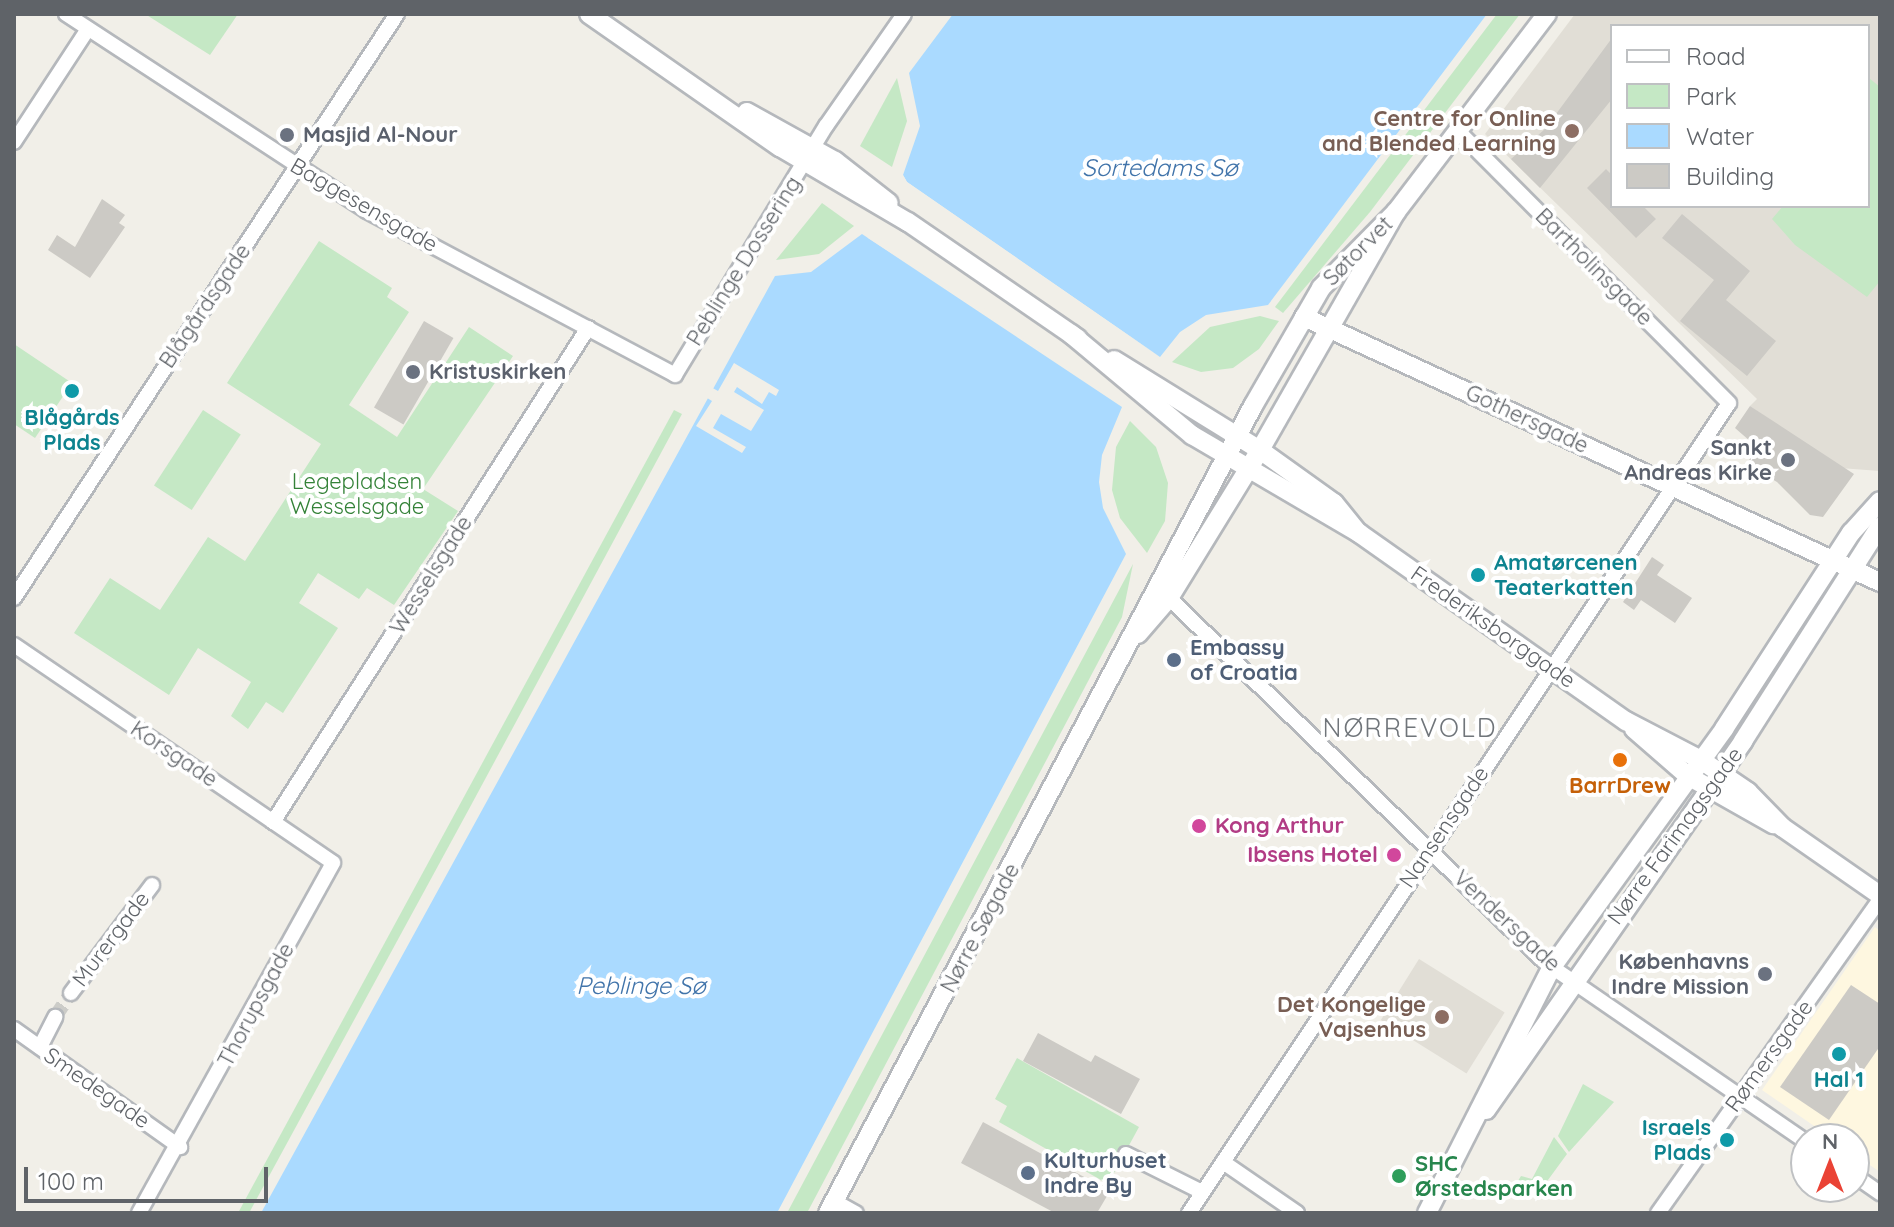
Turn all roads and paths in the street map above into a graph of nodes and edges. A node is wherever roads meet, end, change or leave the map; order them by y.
1 (66, 14) edge
2 (397, 14) edge
3 (589, 14) edge
4 (904, 14) edge
5 (1547, 14) edge
6 (88, 29) junction
7 (1459, 132) junction
8 (14, 142) edge
9 (809, 155) junction
10 (297, 168) junction
11 (1396, 212) junction
12 (1304, 317) junction
13 (588, 328) junction
14 (1329, 328) junction
15 (1071, 334) junction
16 (675, 375) joint
17 (1729, 403) joint
18 (1238, 435) junction
19 (1260, 450) junction
20 (1226, 456) junction
21 (1247, 470) junction
22 (1671, 486) junction
23 (1880, 501) edge
24 (1880, 526) edge
25 (1359, 533) junction
26 (1835, 562) junction
27 (1853, 570) junction
28 (1880, 582) edge
29 (14, 598) edge
30 (1169, 598) junction
31 (1131, 643) junction
32 (14, 645) edge
33 (1550, 667) junction
34 (1626, 721) junction
35 (1701, 760) junction
36 (1720, 773) junction
37 (1688, 776) junction
38 (1708, 789) junction
39 (273, 822) junction
40 (1782, 827) junction
41 (1429, 848) junction
42 (333, 863) joint
43 (152, 885) dead end
44 (1880, 897) edge
45 (1552, 967) junction
46 (1572, 979) junction
47 (71, 993) tunnel mouth
48 (55, 1017) tunnel mouth
49 (14, 1030) edge
50 (40, 1047) junction
51 (1741, 1096) junction
52 (1790, 1131) edge
53 (1466, 1138) junction
54 (180, 1147) junction
55 (1126, 1154) dead end
56 (1223, 1162) junction
57 (1443, 1177) junction
58 (1202, 1192) junction
59 (831, 1207) edge
60 (139, 1213) edge
61 (856, 1213) edge
62 (1189, 1213) edge
63 (1297, 1213) edge
64 (1415, 1213) edge
65 (1427, 1213) edge
66 (1658, 1213) edge

1 - 6 street, Baggesensgade
2 - 10 street, Blågårdsgade
3 - 9 street
4 - 9 street, Peblinge Dossering
5 - 7 street
6 - 8 street
6 - 10 street, Baggesensgade
7 - 11 street
7 - 17 street, Bartholinsgade
9 - 15 street
9 - 16 street, Peblinge Dossering
10 - 13 street, Baggesensgade
10 - 29 street, Blågårdsgade
11 - 12 street, Søtorvet
11 - 14 street, Søtorvet
12 - 14 street, Gothersgade
12 - 18 street, Søtorvet
13 - 16 street, Baggesensgade
13 - 39 street, Wesselsgade
14 - 19 street, Søtorvet
14 - 22 street, Gothersgade
15 - 18 street, Frederiksborggade
15 - 20 street, Frederiksborggade
17 - 22 street, Nansensgade
18 - 19 street, Frederiksborggade
18 - 20 street, Søtorvet
19 - 21 street, Søtorvet
19 - 25 street, Frederiksborggade
20 - 21 street, Frederiksborggade
20 - 31 street, Søtorvet
21 - 25 street, Frederiksborggade
21 - 30 street, Søtorvet
22 - 26 street, Gothersgade
22 - 33 street, Nansensgade
23 - 26 street, Nørre Farimagsgade
24 - 27 street, Nørre Farimagsgade
25 - 33 street, Frederiksborggade
26 - 27 street, Gothersgade
26 - 35 street, Nørre Farimagsgade
27 - 28 street, Gothersgade
27 - 36 street, Nørre Farimagsgade
30 - 31 street, Søtorvet
30 - 41 street, Vendersgade
31 - 59 street, Nørre Søgade
32 - 39 street, Korsgade
33 - 34 street, Frederiksborggade
33 - 41 street, Nansensgade
34 - 35 street, Frederiksborggade
34 - 37 street, Frederiksborggade
35 - 36 street, Frederiksborggade
35 - 37 street, Nørre Farimagsgade
36 - 38 street, Nørre Farimagsgade
36 - 40 street, Frederiksborggade
37 - 38 street, Frederiksborggade
37 - 45 street, Nørre Farimagsgade
38 - 40 street, Frederiksborggade
38 - 46 street, Nørre Farimagsgade
39 - 42 street, Korsgade
40 - 44 street, Frederiksborggade
41 - 45 street, Vendersgade
41 - 56 street, Nansensgade
42 - 54 street, Thorupsgade
43 - 47 street, Murergade
44 - 51 street, Rømersgade
45 - 46 street, Vendersgade
45 - 53 street, Nørre Farimagsgade
46 - 51 street, Vendersgade
46 - 53 street, Nørre Farimagsgade
48 - 50 street
49 - 50 street, Smedegade
50 - 54 street, Smedegade
51 - 52 street, Vendersgade
51 - 66 street, Rømersgade
53 - 57 street, Nørre Farimagsgade
54 - 60 street, Thorupsgade
55 - 58 street
56 - 58 street, Nansensgade
56 - 63 street
57 - 64 street, Nørre Farimagsgade
57 - 65 street, Nørre Farimagsgade
58 - 62 street, Nansensgade
59 - 61 street

